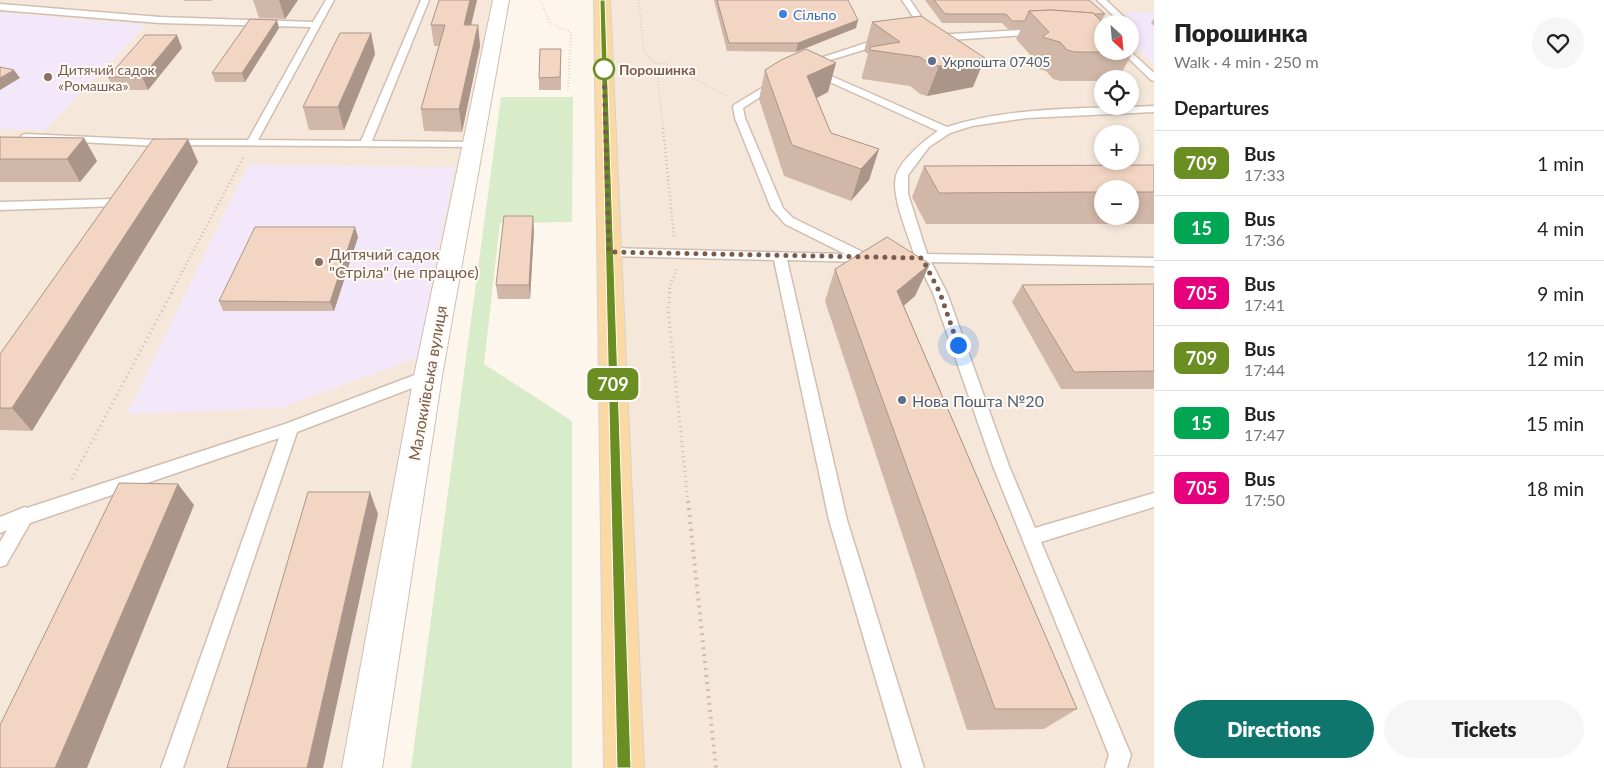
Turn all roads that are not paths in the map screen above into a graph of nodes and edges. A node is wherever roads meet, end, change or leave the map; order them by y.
1 (330, 0) edge
2 (425, 0) edge
3 (501, 0) edge
4 (602, 0) edge
5 (906, 0) edge
6 (1101, 0) edge
7 (0, 7) edge
8 (1118, 15) edge
9 (922, 22) edge
10 (316, 24) junction
11 (1047, 32) edge
12 (922, 39) edge
13 (896, 41) edge
14 (1135, 60) edge
15 (795, 71) junction
16 (1154, 78) edge
17 (1154, 109) edge
18 (946, 131) junction
19 (26, 137) edge
20 (252, 142) junction
21 (156, 143) junction
22 (365, 144) junction
23 (472, 145) junction
24 (146, 158) edge
25 (0, 206) edge
26 (102, 219) edge
27 (609, 252) junction
28 (779, 255) junction
29 (902, 258) edge
30 (922, 258) junction
31 (1154, 262) edge
32 (428, 376) junction
33 (291, 428) junction
34 (1154, 500) edge
35 (25, 515) junction
36 (0, 525) edge
37 (1030, 537) junction
38 (0, 559) edge
39 (172, 768) edge
40 (362, 768) edge
41 (624, 768) edge
42 (912, 768) edge
43 (1116, 768) edge

1 - 10 lane
2 - 22 lane
3 - 23 street, Малокиївська вулиця
4 - 27 main road
5 - 9 lane
6 - 8 lane
7 - 10 lane
10 - 20 lane
11 - 12 lane
13 - 15 lane
14 - 16 lane
15 - 18 lane
15 - 28 lane
17 - 18 lane
18 - 30 lane
19 - 21 lane
20 - 21 lane
20 - 22 lane
21 - 24 lane
22 - 23 lane
23 - 32 street, Малокиївська вулиця
25 - 26 lane
27 - 28 lane
27 - 41 main road
28 - 42 lane
29 - 30 lane
30 - 31 lane
30 - 37 lane
32 - 33 lane
32 - 40 street, Малокиївська вулиця
33 - 35 lane
33 - 39 lane
34 - 37 lane
35 - 36 lane
35 - 38 lane
37 - 43 lane

